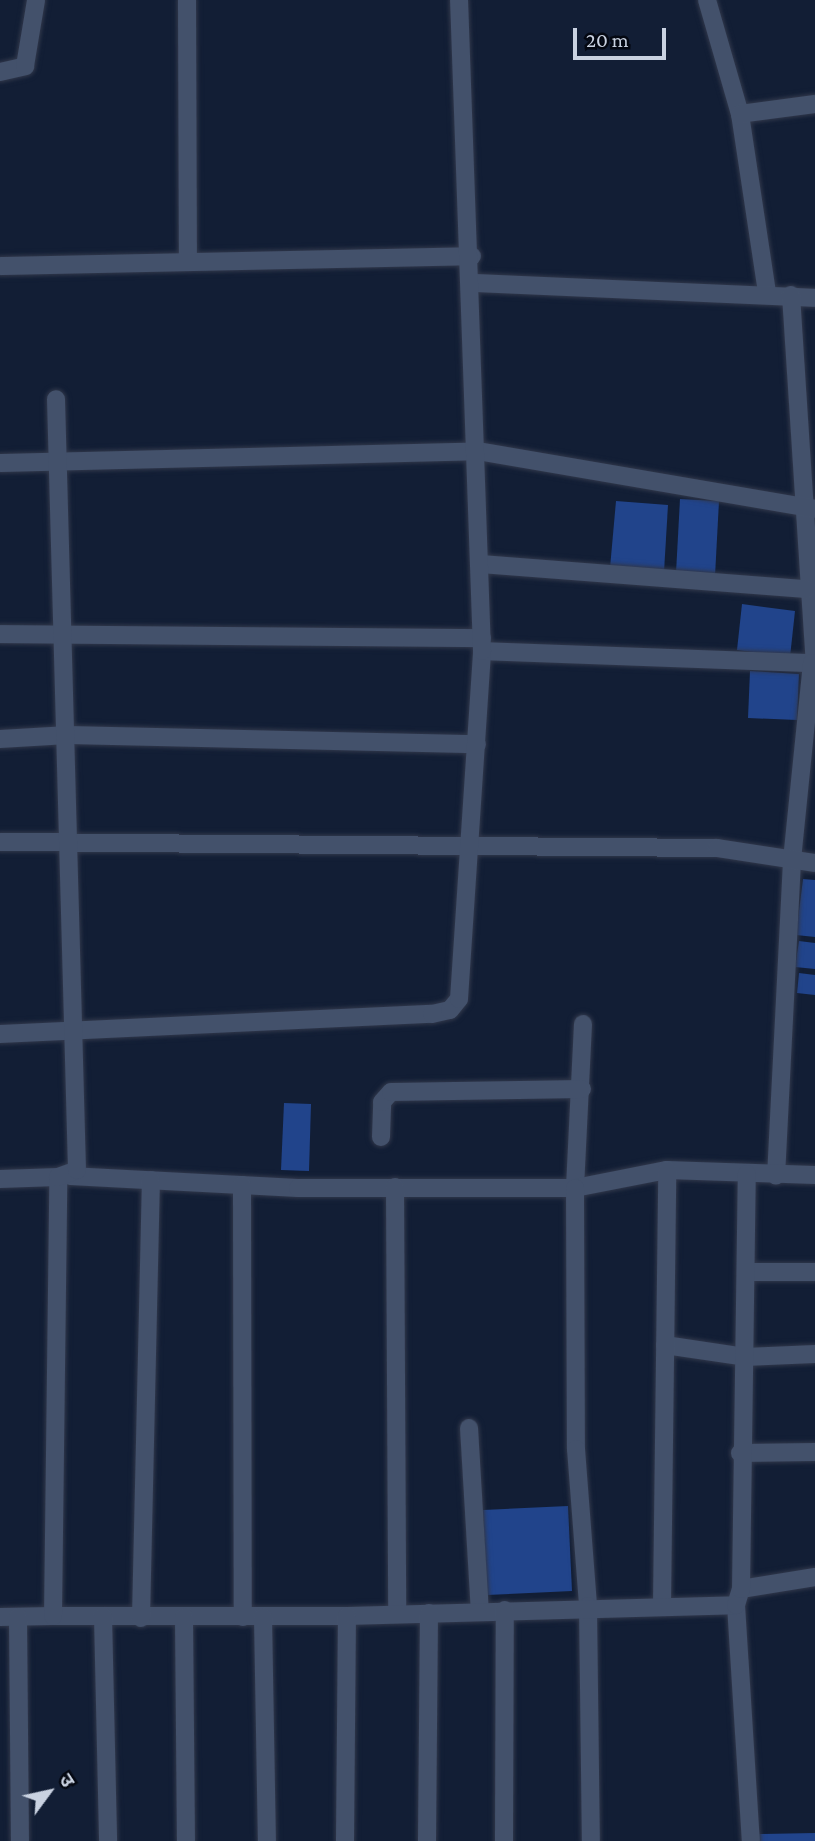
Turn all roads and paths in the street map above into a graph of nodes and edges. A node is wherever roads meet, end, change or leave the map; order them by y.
1 (36, 0) edge
2 (187, 0) edge
3 (459, 0) edge
4 (707, 0) edge
5 (0, 72) edge
6 (815, 104) edge
7 (740, 114) junction
8 (472, 256) junction
9 (188, 259) junction
10 (0, 266) edge
11 (473, 283) junction
12 (766, 293) junction
13 (791, 295) junction
14 (815, 298) edge
15 (56, 400) dead end
16 (477, 451) junction
17 (0, 463) edge
18 (61, 463) junction
19 (809, 508) edge
20 (480, 564) junction
21 (810, 602) edge
22 (65, 633) junction
23 (0, 634) edge
24 (482, 644) junction
25 (813, 663) edge
26 (68, 735) junction
27 (0, 739) edge
28 (477, 744) junction
29 (0, 842) edge
30 (71, 842) junction
31 (469, 843) junction
32 (792, 861) junction
33 (815, 863) edge
34 (583, 1024) dead end
35 (0, 1034) edge
36 (76, 1034) junction
37 (582, 1089) junction
38 (382, 1137) dead end
39 (667, 1170) junction
40 (747, 1174) junction
41 (815, 1175) edge
42 (776, 1176) junction
43 (64, 1177) junction
44 (0, 1179) edge
45 (151, 1180) junction
46 (242, 1185) junction
47 (394, 1187) junction
48 (575, 1188) junction
49 (748, 1272) junction
50 (815, 1272) edge
51 (665, 1345) junction
52 (815, 1354) edge
53 (745, 1357) junction
54 (469, 1428) dead end
55 (815, 1452) edge
56 (740, 1453) junction
57 (815, 1577) edge
58 (739, 1597) junction
59 (662, 1605) junction
60 (588, 1606) junction
61 (505, 1609) junction
62 (480, 1611) junction
63 (429, 1613) junction
64 (397, 1614) junction
65 (53, 1616) junction
66 (103, 1616) junction
67 (347, 1616) junction
68 (9, 1617) edge
69 (184, 1617) junction
70 (243, 1617) junction
71 (262, 1617) junction
72 (141, 1618) junction
73 (20, 1841) edge
74 (108, 1841) edge
75 (186, 1841) edge
76 (267, 1841) edge
77 (345, 1841) edge
78 (427, 1841) edge
79 (505, 1841) edge
80 (591, 1841) edge
81 (751, 1841) edge

1 - 5 street
2 - 9 street
3 - 8 street
4 - 7 street
6 - 7 street
7 - 12 street
8 - 9 street
8 - 11 street
9 - 10 street
11 - 12 street
11 - 16 street
12 - 13 street
13 - 14 street
13 - 19 street
15 - 18 street
16 - 18 street
16 - 19 street
16 - 20 street
17 - 18 street
18 - 22 street
19 - 21 street
20 - 21 street
20 - 24 street
21 - 25 street
22 - 23 street
22 - 24 street
22 - 26 street
24 - 25 street
24 - 28 street
25 - 32 street
26 - 27 street
26 - 28 street
26 - 30 street
28 - 31 street
29 - 30 street
30 - 31 street
30 - 36 street
31 - 32 street
31 - 36 street
32 - 33 street
32 - 42 street
34 - 37 street
35 - 36 street
36 - 43 street
37 - 38 street
37 - 48 street
39 - 40 street
39 - 48 street
39 - 51 street
40 - 42 street
40 - 49 street
41 - 42 street
43 - 44 street
43 - 45 street
43 - 65 street
45 - 46 street
45 - 72 street
46 - 47 street
46 - 70 street
47 - 48 street
47 - 64 street
48 - 60 street
49 - 50 street
49 - 53 street
51 - 53 street
51 - 59 street
52 - 53 street
53 - 56 street
54 - 62 street
55 - 56 street
56 - 58 street
57 - 58 street
58 - 59 street
58 - 81 street
59 - 60 street
60 - 61 street
60 - 80 street
61 - 62 street
61 - 79 street
62 - 63 street
63 - 64 street
63 - 78 street
64 - 67 street
65 - 66 street
65 - 68 street
66 - 72 street
66 - 74 street
67 - 71 street
67 - 77 street
68 - 73 street
69 - 70 street
69 - 72 street
69 - 75 street
70 - 71 street
71 - 76 street

